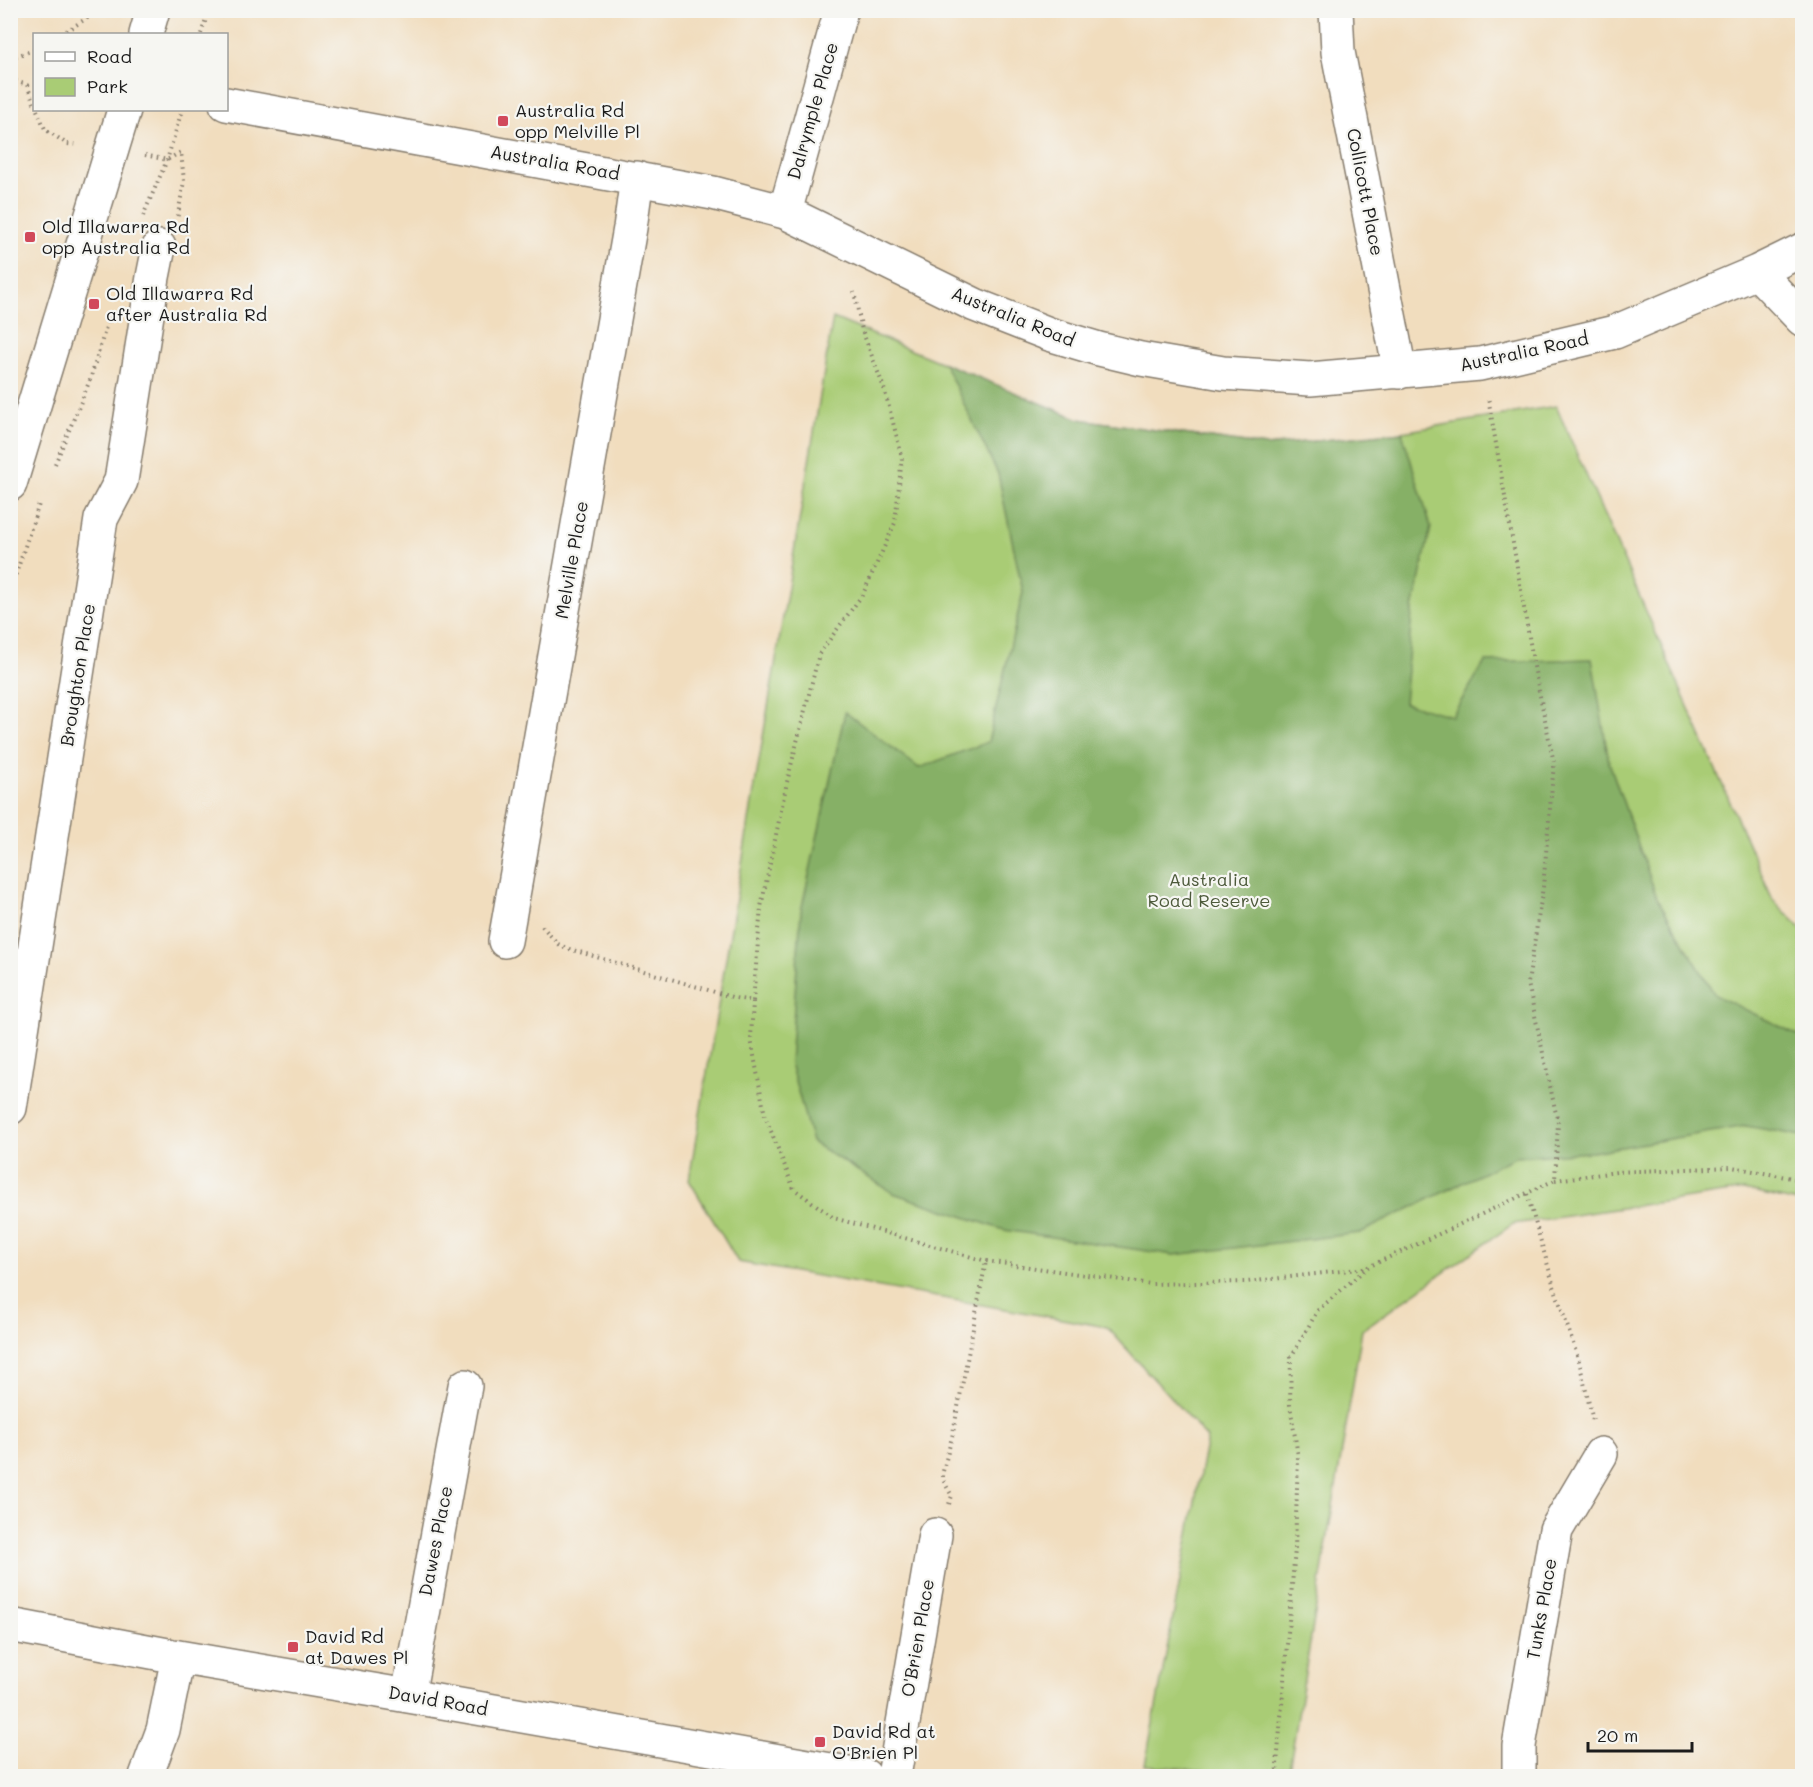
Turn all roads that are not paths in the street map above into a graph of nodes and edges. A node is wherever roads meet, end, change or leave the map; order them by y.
1 (153, 10) edge
2 (841, 10) edge
3 (1336, 10) edge
4 (146, 33) edge
5 (228, 104) edge
6 (124, 111) edge
7 (637, 178) junction
8 (785, 212) junction
9 (149, 236) road end
10 (1803, 250) edge
11 (1757, 272) junction
12 (1803, 320) edge
13 (1400, 372) junction
14 (10, 484) edge
15 (507, 927) road end
16 (10, 1108) edge
17 (465, 1386) dead end
18 (1601, 1454) road end
19 (935, 1535) road end
20 (10, 1625) edge
21 (178, 1657) junction
22 (408, 1696) junction
23 (146, 1776) edge
24 (865, 1776) edge
25 (894, 1776) edge
26 (1519, 1776) edge

1 - 4 street
2 - 8 street, Dalrymple Place
3 - 13 street, Collicott Place
5 - 7 street, Australia Road
6 - 14 street
7 - 8 street, Australia Road
7 - 15 street, Melville Place
8 - 13 street, Australia Road
9 - 16 street, Broughton Place
10 - 11 street, Australia Road
11 - 12 street
11 - 13 street, Australia Road
17 - 22 street, Dawes Place
18 - 26 street, Tunks Place
19 - 25 street, O'Brien Place
20 - 21 street, David Road
21 - 22 street, David Road
21 - 23 street
22 - 24 street, David Road

